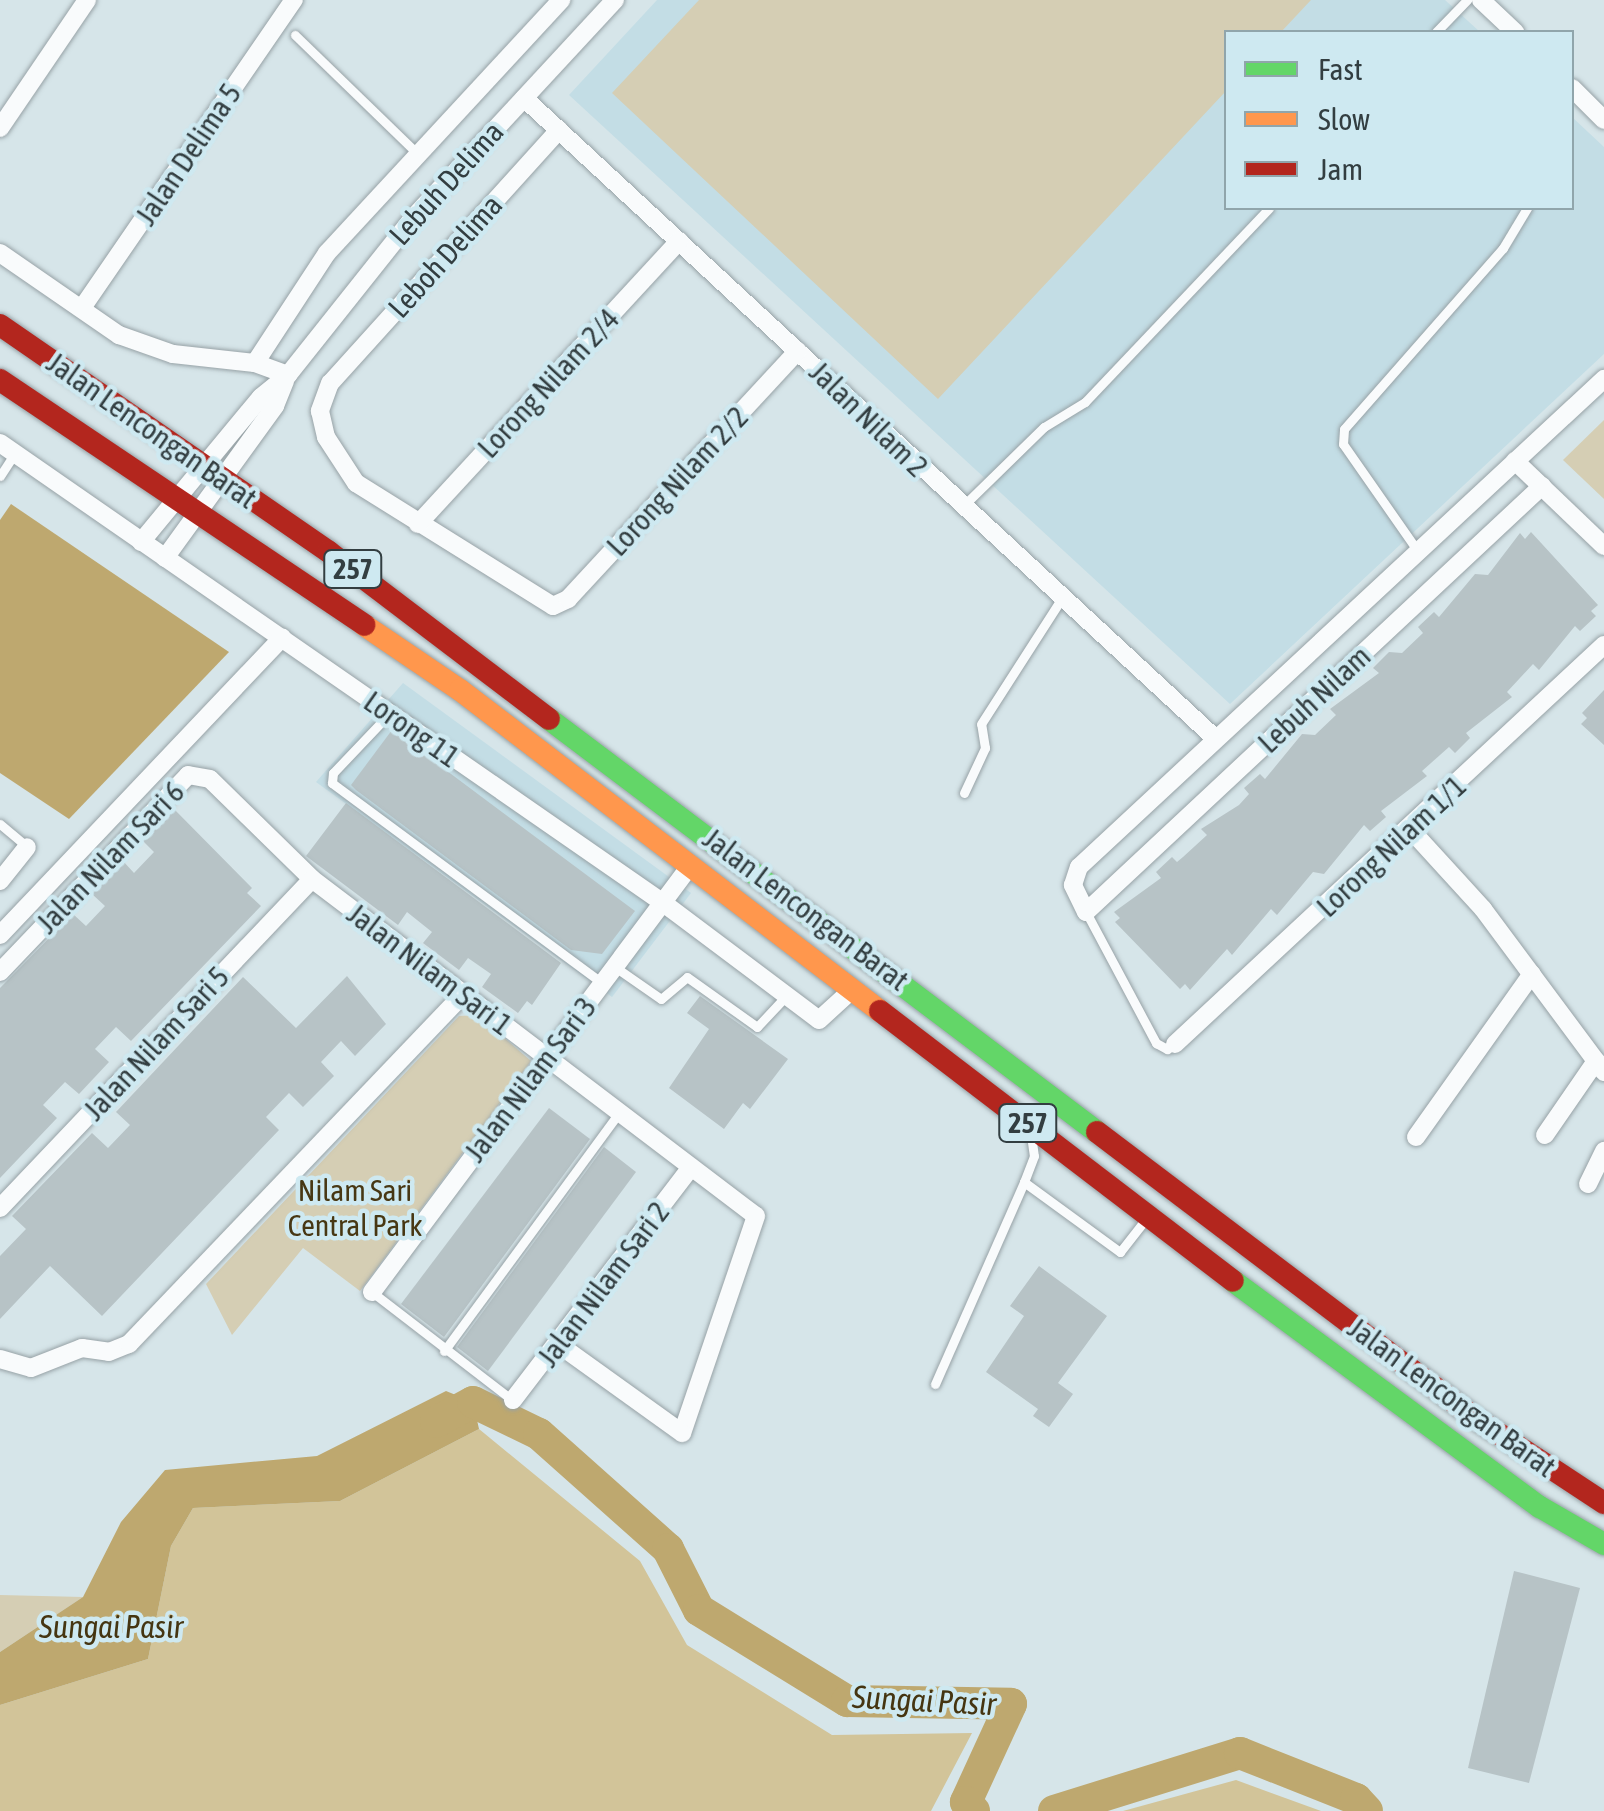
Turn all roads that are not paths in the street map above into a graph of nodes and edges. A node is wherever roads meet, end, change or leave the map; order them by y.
1 (87, 0) edge
2 (294, 0) edge
3 (561, 0) edge
4 (615, 0) edge
5 (1467, 0) edge
6 (1488, 2) edge
7 (1438, 30) edge
8 (1513, 30) edge
9 (295, 35) dead end
10 (1574, 90) edge
11 (524, 98) junction
12 (1604, 120) edge
13 (0, 128) edge
14 (559, 130) junction
15 (418, 154) junction
16 (1267, 210) edge
17 (1526, 210) edge
18 (679, 242) junction
19 (0, 253) edge
20 (82, 308) junction
21 (0, 325) edge
22 (798, 352) junction
23 (254, 362) junction
24 (288, 375) junction
25 (1604, 379) edge
26 (0, 380) edge
27 (8, 448) edge
28 (1515, 461) junction
29 (202, 465) junction
30 (0, 476) edge
31 (222, 479) junction
32 (1542, 486) junction
33 (173, 498) junction
34 (961, 508) junction
35 (198, 514) junction
36 (418, 524) junction
37 (141, 542) junction
38 (1604, 546) edge
39 (1416, 550) junction
40 (165, 558) junction
41 (1062, 598) junction
42 (282, 638) junction
43 (1604, 645) edge
44 (390, 714) junction
45 (1215, 738) junction
46 (964, 793) dead end
47 (0, 824) edge
48 (1410, 830) junction
49 (28, 848) joint
50 (690, 866) junction
51 (312, 879) junction
52 (0, 881) edge
53 (662, 902) junction
54 (1086, 912) junction
55 (0, 935) edge
56 (614, 967) junction
57 (0, 972) edge
58 (1532, 974) junction
59 (602, 982) junction
60 (852, 990) junction
61 (463, 994) junction
62 (786, 996) junction
63 (1176, 1044) joint
64 (547, 1058) junction
65 (1600, 1067) edge
66 (619, 1112) junction
67 (1028, 1122) junction
68 (1545, 1135) dead end
69 (1416, 1137) dead end
70 (1604, 1151) edge
71 (691, 1167) junction
72 (1024, 1182) junction
73 (1588, 1184) dead end
74 (0, 1208) edge
75 (1150, 1214) junction
76 (372, 1292) joint
77 (558, 1344) junction
78 (444, 1350) junction
79 (0, 1359) edge
80 (936, 1384) dead end
81 (513, 1400) joint
82 (1604, 1503) edge
83 (1604, 1544) edge

1 - 13 street
2 - 20 street, Jalan Delima 5
3 - 15 street
4 - 11 street, Lebuh Delima
5 - 7 lane
6 - 8 street
9 - 15 lane
10 - 12 street
11 - 14 street, Jalan Nilam 2
11 - 24 street, Lebuh Delima
14 - 18 street, Jalan Nilam 2
14 - 36 street, Leboh Delima
15 - 23 street
16 - 34 lane
17 - 39 lane
18 - 22 street, Jalan Nilam 2
18 - 36 street, Lorong Nilam 2/4
19 - 20 street
20 - 23 street
21 - 29 highway, Jalan Lencongan Barat / 257
22 - 34 street, Jalan Nilam 2
22 - 36 street, Lorong Nilam 2/2
23 - 24 street
24 - 29 street, Lebuh Delima
24 - 31 street, Lebuh Delima
25 - 28 street
26 - 33 highway, Jalan Lencongan Barat / 257
27 - 30 lane
27 - 37 street, Lorong 11
28 - 32 street
28 - 39 street
29 - 31 highway, Jalan Lencongan Barat / 257
29 - 33 street, Lebuh Delima
31 - 35 street, Lebuh Delima
31 - 82 highway, Jalan Lencongan Barat / 257
32 - 38 street
32 - 54 street, Lebuh Nilam
33 - 35 highway, Jalan Lencongan Barat / 257
33 - 37 street, Lebuh Delima
34 - 41 street, Jalan Nilam 2
35 - 40 street, Lebuh Delima
35 - 50 highway, Jalan Lencongan Barat / 257
37 - 40 street, Lorong 11
39 - 45 street
40 - 42 street, Lorong 11
41 - 45 street, Jalan Nilam 2
41 - 46 lane
42 - 44 street, Lorong 11
42 - 55 street
43 - 48 street, Lorong Nilam 1/1
44 - 53 street, Lorong 11
44 - 59 lane
45 - 54 street
47 - 49 lane
48 - 58 street
48 - 63 street, Lorong Nilam 1/1
49 - 52 street
50 - 53 street, Jalan Nilam Sari 3
50 - 60 highway, Jalan Lencongan Barat / 257
51 - 57 street, Jalan Nilam Sari 6
51 - 61 street, Jalan Nilam Sari 1
51 - 74 street, Jalan Nilam Sari 5
53 - 56 street, Jalan Nilam Sari 3
53 - 62 street, Lorong 11
54 - 63 lane
56 - 59 street, Jalan Nilam Sari 3
56 - 62 lane
58 - 65 street
58 - 69 street
59 - 64 street, Jalan Nilam Sari 3
60 - 62 street, Lorong 11
60 - 67 highway, Jalan Lencongan Barat / 257
61 - 64 street, Jalan Nilam Sari 1
61 - 79 street
64 - 66 street, Jalan Nilam Sari 1
64 - 76 street, Jalan Nilam Sari 3
65 - 68 street
66 - 71 street, Jalan Nilam Sari 1
66 - 78 lane
67 - 72 lane
67 - 75 highway, Jalan Lencongan Barat / 257
70 - 73 street
71 - 77 street, Jalan Nilam Sari 2
71 - 77 street, Jalan Nilam Sari 1
72 - 75 lane
72 - 80 lane
75 - 83 highway, Jalan Lencongan Barat / 257
76 - 78 lane
77 - 81 street, Jalan Nilam Sari 2
78 - 81 lane

